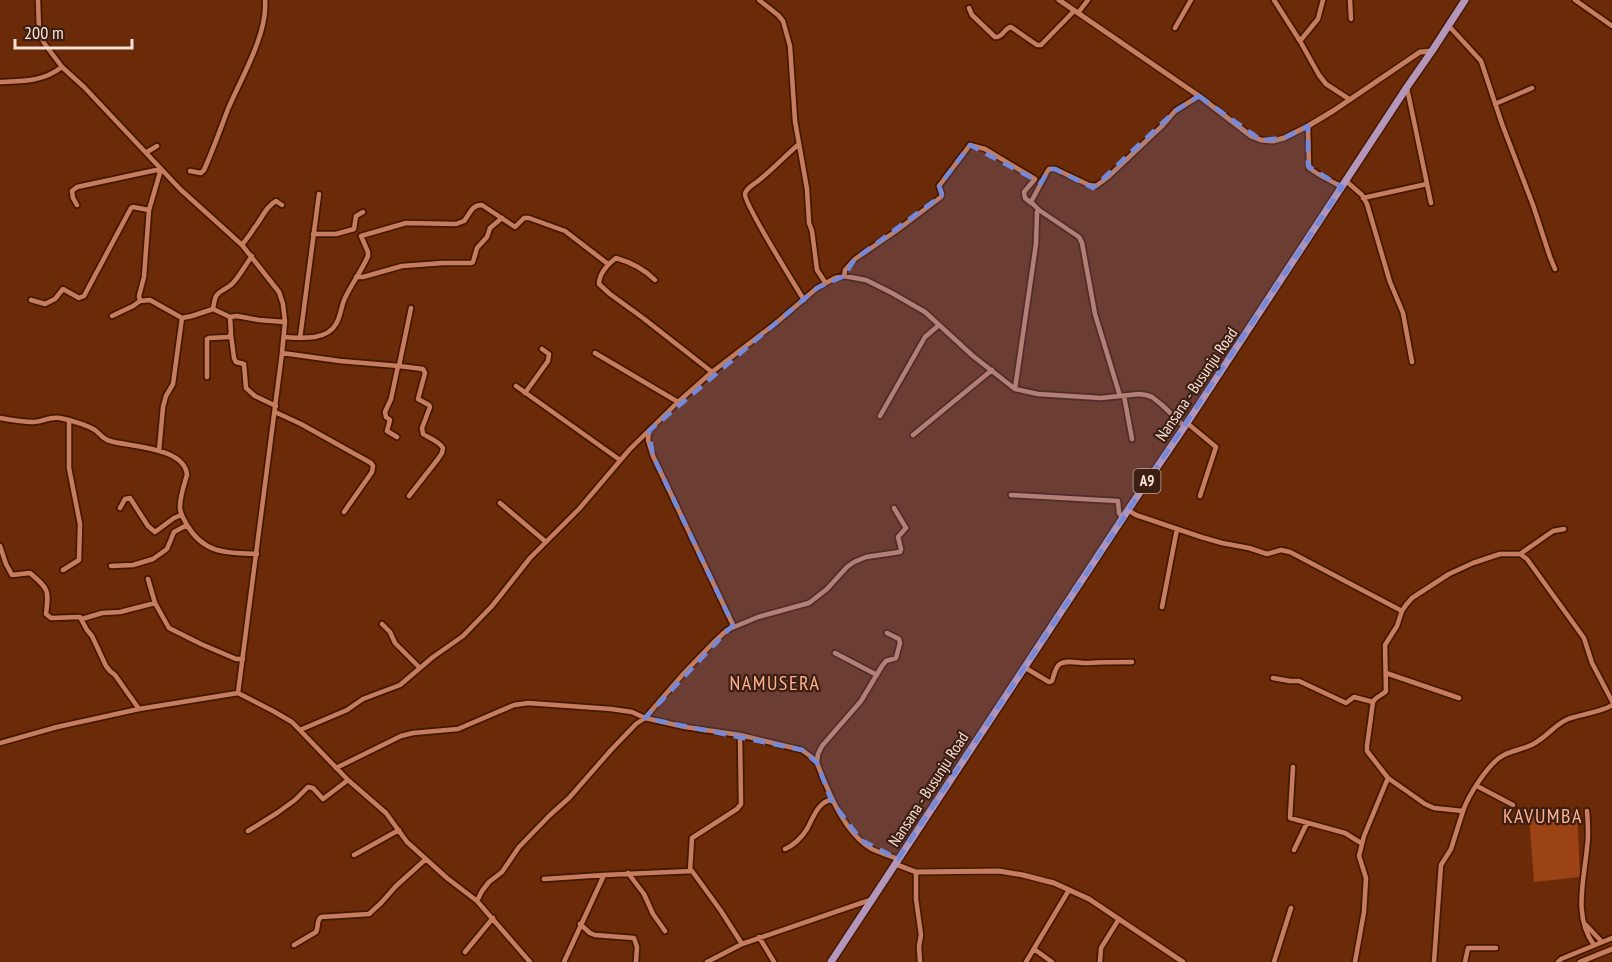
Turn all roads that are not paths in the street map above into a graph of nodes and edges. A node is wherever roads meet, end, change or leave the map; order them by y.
1 (38, 0) edge
2 (266, 0) edge
3 (759, 0) edge
4 (1059, 0) edge
5 (1088, 0) edge
6 (1191, 0) edge
7 (1274, 0) edge
8 (1323, 0) edge
9 (1350, 0) edge
10 (1465, 0) edge
11 (1580, 1) edge
12 (969, 8) dead end
13 (1076, 12) junction
14 (1351, 19) dead end
15 (1448, 25) junction
16 (1612, 26) edge
17 (1175, 28) dead end
18 (1300, 41) junction
19 (1432, 51) junction
20 (62, 67) junction
21 (0, 82) edge
22 (1407, 87) junction
23 (1532, 88) dead end
24 (1199, 96) junction
25 (1349, 99) junction
26 (1496, 104) junction
27 (1308, 126) junction
28 (799, 144) junction
29 (157, 146) dead end
30 (147, 152) junction
31 (161, 169) junction
32 (190, 171) dead end
33 (1344, 184) junction
34 (1427, 184) junction
35 (319, 194) dead end
36 (1364, 198) junction
37 (1031, 203) junction
38 (1431, 203) dead end
39 (77, 205) dead end
40 (282, 205) dead end
41 (149, 210) junction
42 (1039, 210) junction
43 (363, 212) dead end
44 (501, 218) junction
45 (354, 229) junction
46 (313, 234) junction
47 (361, 236) junction
48 (242, 245) junction
49 (252, 256) junction
50 (608, 264) junction
51 (1556, 270) dead end
52 (844, 276) junction
53 (357, 277) junction
54 (655, 280) dead end
55 (825, 282) junction
56 (31, 300) dead end
57 (804, 300) junction
58 (140, 301) junction
59 (411, 308) dead end
60 (213, 309) junction
61 (112, 316) dead end
62 (230, 317) junction
63 (182, 318) junction
64 (285, 322) junction
65 (939, 325) junction
66 (231, 335) junction
67 (284, 337) junction
68 (300, 338) junction
69 (542, 349) dead end
70 (282, 353) junction
71 (595, 353) dead end
72 (1412, 362) dead end
73 (398, 366) junction
74 (992, 370) junction
75 (712, 372) junction
76 (207, 377) dead end
77 (516, 386) dead end
78 (1015, 389) junction
79 (525, 393) junction
80 (1122, 396) junction
81 (678, 402) junction
82 (276, 409) junction
83 (880, 416) dead end
84 (0, 418) edge
85 (69, 421) junction
86 (1186, 425) junction
87 (649, 431) junction
88 (913, 435) dead end
89 (397, 437) dead end
90 (1132, 439) dead end
91 (159, 451) junction
92 (620, 460) junction
93 (1011, 495) dead end
94 (409, 496) dead end
95 (1200, 496) dead end
96 (500, 503) dead end
97 (120, 508) dead end
98 (894, 508) dead end
99 (1128, 510) junction
100 (344, 512) dead end
101 (181, 515) junction
102 (1123, 518) junction
103 (187, 525) junction
104 (1177, 529) junction
105 (1563, 529) dead end
106 (546, 543) junction
107 (0, 546) edge
108 (257, 554) junction
109 (1520, 554) junction
110 (111, 566) dead end
111 (63, 570) dead end
112 (148, 579) dead end
113 (155, 603) junction
114 (1162, 608) dead end
115 (1402, 611) junction
116 (82, 619) junction
117 (382, 624) dead end
118 (734, 627) junction
119 (887, 633) dead end
120 (835, 653) dead end
121 (243, 659) junction
122 (1132, 662) dead end
123 (1024, 667) junction
124 (420, 668) junction
125 (1386, 674) junction
126 (877, 675) junction
127 (1273, 678) dead end
128 (238, 693) junction
129 (1459, 698) dead end
130 (1373, 702) junction
131 (1612, 703) edge
132 (139, 709) junction
133 (645, 718) junction
134 (300, 730) junction
135 (740, 735) junction
136 (0, 743) edge
137 (817, 763) junction
138 (1293, 767) dead end
139 (336, 768) junction
140 (1388, 778) junction
141 (348, 780) junction
142 (1477, 786) junction
143 (831, 800) junction
144 (1513, 805) dead end
145 (1462, 811) junction
146 (1587, 811) dead end
147 (1307, 823) junction
148 (399, 830) junction
149 (248, 831) dead end
150 (1361, 843) junction
151 (785, 849) dead end
152 (1294, 850) dead end
153 (354, 855) dead end
154 (426, 859) junction
155 (897, 861) junction
156 (690, 871) junction
157 (916, 872) junction
158 (628, 873) junction
159 (604, 875) junction
160 (544, 879) dead end
161 (1069, 890) junction
162 (870, 900) junction
163 (477, 901) junction
164 (1292, 908) dead end
165 (493, 918) junction
166 (1119, 919) junction
167 (1583, 920) junction
168 (580, 924) junction
169 (665, 931) dead end
170 (759, 937) junction
171 (1612, 938) edge
172 (1602, 942) junction
173 (742, 944) junction
174 (294, 945) dead end
175 (1594, 945) junction
176 (1496, 948) dead end
177 (1034, 949) junction
178 (1612, 949) edge
179 (465, 952) dead end
180 (530, 962) edge
181 (564, 962) edge
182 (636, 962) edge
183 (708, 962) edge
184 (774, 962) edge
185 (831, 962) edge
186 (920, 962) edge
187 (1026, 962) edge
188 (1052, 962) edge
189 (1100, 962) edge
190 (1183, 962) edge
191 (1274, 962) edge
192 (1355, 962) edge
193 (1434, 962) edge
194 (1465, 962) edge
195 (1558, 962) edge
196 (1580, 962) edge

1 - 20 street
2 - 32 street
3 - 28 street
4 - 13 street
5 - 13 street
6 - 17 street
7 - 18 street
8 - 18 street
9 - 14 street
10 - 15 main road, Nansana - Busunju Road / A9
11 - 16 street
12 - 13 street
13 - 24 street
15 - 19 main road, Nansana - Busunju Road / A9
15 - 26 street
18 - 25 street
19 - 22 main road, Nansana - Busunju Road / A9
19 - 25 street
20 - 21 street
20 - 30 street
22 - 33 main road, Nansana - Busunju Road / A9
22 - 34 street
23 - 26 street
24 - 27 street
24 - 37 street
25 - 27 street
26 - 51 street
27 - 33 street
28 - 55 street
28 - 57 street
29 - 30 street
30 - 31 street
31 - 39 street
31 - 41 street
31 - 48 street
33 - 36 street
33 - 86 main road, Nansana - Busunju Road / A9
34 - 36 street
34 - 38 street
35 - 46 street
36 - 72 street
37 - 42 street
37 - 52 street
40 - 48 street
41 - 56 street
41 - 58 street
42 - 78 street
42 - 80 street
43 - 45 street
44 - 47 street
44 - 50 street
44 - 53 street
45 - 46 street
45 - 47 street
46 - 68 street
47 - 53 street
48 - 49 street
49 - 60 street
49 - 64 street
50 - 54 street
50 - 75 street
52 - 55 street
52 - 65 street
53 - 68 street
55 - 57 street
57 - 75 street
58 - 61 street
58 - 63 street
59 - 73 street
60 - 62 street
60 - 63 street
62 - 64 street
62 - 66 street
63 - 91 street
64 - 67 street
65 - 74 street
65 - 83 street
66 - 76 street
66 - 82 street
67 - 68 street
67 - 70 street
69 - 79 street
70 - 73 street
70 - 82 street
71 - 81 street
73 - 89 street
73 - 94 street
74 - 78 street
74 - 88 street
75 - 81 street
77 - 79 street
78 - 80 street
79 - 92 street
80 - 86 street
80 - 90 street
81 - 87 street
82 - 100 street
82 - 108 street
84 - 85 street
85 - 91 street
85 - 111 street
86 - 95 street
86 - 99 main road, Nansana - Busunju Road / A9
87 - 92 street
87 - 118 street
91 - 101 street
92 - 106 street
93 - 102 street
96 - 106 street
97 - 101 street
98 - 118 street
99 - 102 main road, Nansana - Busunju Road / A9
99 - 104 street
101 - 103 street
102 - 123 main road, Nansana - Busunju Road / A9
103 - 108 street
103 - 110 street
104 - 114 street
104 - 115 street
105 - 109 street
106 - 124 street
107 - 116 street
108 - 121 street
109 - 115 street
109 - 131 street
112 - 113 street
113 - 116 street
113 - 121 street
115 - 125 street
116 - 132 street
117 - 124 street
118 - 133 street
119 - 126 street
120 - 126 street
121 - 128 street
122 - 123 street
123 - 155 main road, Nansana - Busunju Road / A9
124 - 134 street
125 - 129 street
125 - 130 street
126 - 137 street
127 - 130 street
128 - 132 street
128 - 134 street
130 - 140 street
131 - 142 street
132 - 136 street
133 - 135 street
133 - 139 street
133 - 163 street
134 - 139 street
135 - 137 street
135 - 156 street
137 - 143 street
138 - 147 street
139 - 141 street
140 - 145 street
140 - 150 street
141 - 148 street
141 - 149 street
142 - 144 street
142 - 145 street
143 - 151 street
143 - 155 street
145 - 193 street
146 - 167 street
147 - 150 street
147 - 152 street
148 - 153 street
148 - 154 street
150 - 192 street
154 - 163 street
154 - 174 street
155 - 157 street
155 - 162 main road, Nansana - Busunju Road / A9
156 - 158 street
156 - 173 street
157 - 161 street
157 - 186 street
158 - 159 street
158 - 169 street
159 - 160 street
159 - 168 street
161 - 166 street
161 - 177 street
162 - 170 street
162 - 185 main road, Nansana - Busunju Road / A9
163 - 165 street
164 - 191 street
165 - 179 street
165 - 180 street
166 - 189 street
166 - 190 street
167 - 172 street
167 - 175 street
168 - 181 street
168 - 182 street
170 - 173 street
170 - 184 street
171 - 172 street
172 - 175 street
173 - 183 street
175 - 195 street
176 - 194 street
177 - 187 street
177 - 188 street
178 - 196 street

